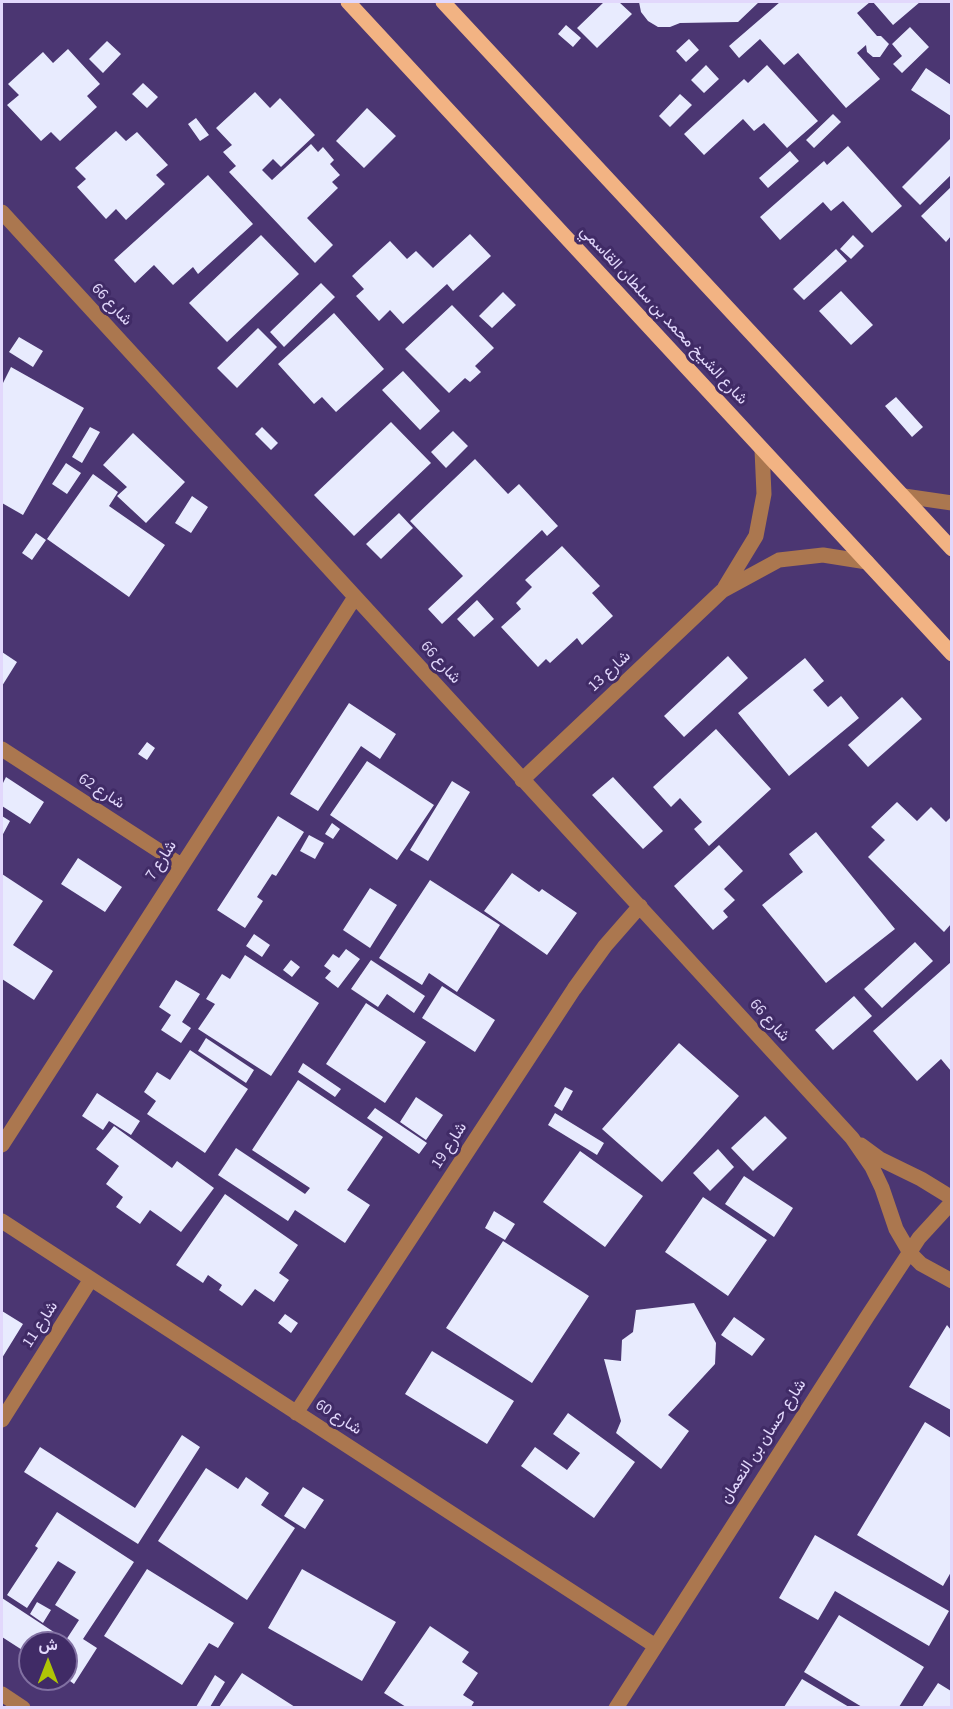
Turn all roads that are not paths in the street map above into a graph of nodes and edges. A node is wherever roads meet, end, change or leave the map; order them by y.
1 (348, 2) edge
2 (443, 2) edge
3 (2, 212) edge
4 (762, 450) junction
5 (904, 496) junction
6 (951, 503) edge
7 (951, 549) edge
8 (867, 562) junction
9 (722, 591) junction
10 (355, 597) junction
11 (951, 654) edge
12 (2, 749) edge
13 (522, 780) junction
14 (181, 866) junction
15 (640, 906) junction
16 (852, 1138) junction
17 (2, 1145) edge
18 (951, 1200) edge
19 (2, 1221) edge
20 (910, 1253) junction
21 (91, 1279) junction
22 (951, 1281) edge
23 (296, 1413) junction
24 (2, 1420) edge
25 (654, 1645) junction
26 (2, 1694) edge
27 (23, 1707) edge
28 (616, 1707) edge

1 - 4 main road, شارع الشيخ محمد بن سلطان القاسمي
2 - 5 main road
3 - 10 street, شارع 66
4 - 8 main road, شارع الشيخ محمد بن سلطان القاسمي
4 - 9 street, شارع 13
5 - 6 street
5 - 7 main road
8 - 9 street, شارع 13
8 - 11 main road, شارع الشيخ محمد بن سلطان القاسمي
9 - 13 street, شارع 13
10 - 13 street, شارع 66
10 - 14 street, شارع 7
12 - 14 street, شارع 62
13 - 15 street, شارع 66
14 - 17 street, شارع 7
15 - 16 street, شارع 66
15 - 23 street, شارع 19
16 - 18 street, شارع 66
16 - 20 street, شارع 66
18 - 20 street, شارع حسان بن النعمان
19 - 21 street, شارع 60
20 - 22 street
20 - 25 street, شارع حسان بن النعمان
21 - 23 street, شارع 60
21 - 24 street, شارع 11
23 - 25 street, شارع 60
25 - 28 street, شارع حسان بن النعمان
26 - 27 street

